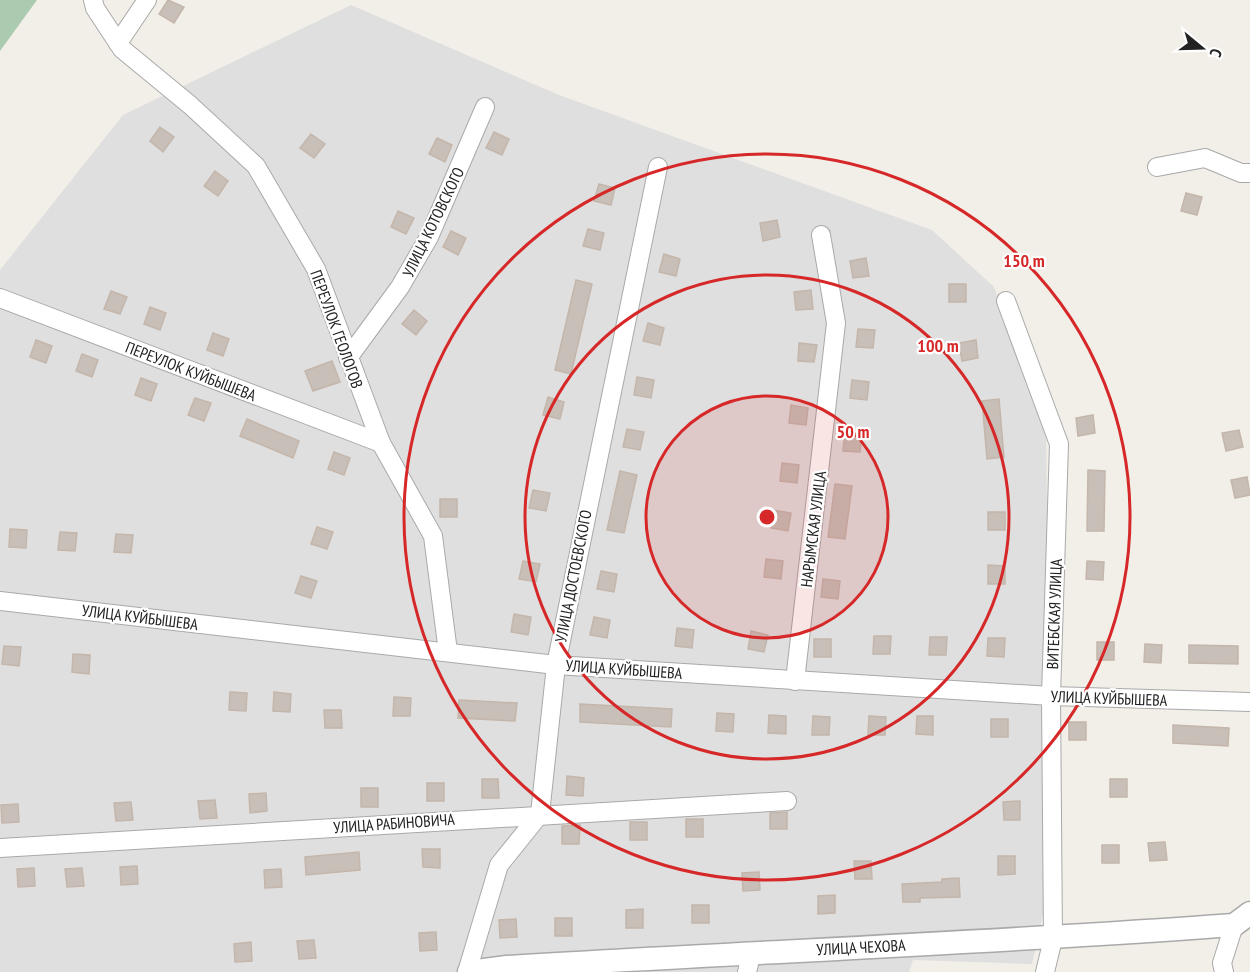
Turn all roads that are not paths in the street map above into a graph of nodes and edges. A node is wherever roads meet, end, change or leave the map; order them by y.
1 (93, 0) edge
2 (147, 0) edge
3 (118, 43) junction
4 (485, 107) dead end
5 (658, 167) dead end
6 (1157, 167) dead end
7 (1246, 173) edge
8 (821, 235) dead end
9 (0, 298) edge
10 (1006, 301) dead end
11 (348, 358) junction
12 (381, 443) junction
13 (0, 601) edge
14 (448, 652) junction
15 (556, 665) junction
16 (795, 681) junction
17 (1051, 696) junction
18 (1250, 702) edge
19 (788, 801) dead end
20 (540, 814) junction
21 (0, 848) edge
22 (1242, 919) edge
23 (1053, 939) junction
24 (749, 962) edge
25 (468, 972) edge
26 (1045, 972) edge
27 (1224, 972) edge

1 - 3 street, ПЕРЕУЛОК ГЕОЛОГОВ
2 - 3 street
3 - 11 street, ПЕРЕУЛОК ГЕОЛОГОВ
4 - 11 street, УЛИЦА КОТОВСКОГО
5 - 15 street, УЛИЦА ДОСТОЕВСКОГО
6 - 7 street
8 - 16 street, НАРЫМСКАЯ УЛИЦА
9 - 12 street, ПЕРЕУЛОК КУЙБЫШЕВА
10 - 17 street, ВИТЕБСКАЯ УЛИЦА
11 - 12 street, ПЕРЕУЛОК ГЕОЛОГОВ
12 - 14 street, ПЕРЕУЛОК ГЕОЛОГОВ
13 - 14 street, УЛИЦА КУЙБЫШЕВА
14 - 15 street, УЛИЦА КУЙБЫШЕВА
15 - 16 street, УЛИЦА КУЙБЫШЕВА
15 - 20 street, УЛИЦА ДОСТОЕВСКОГО
16 - 17 street, УЛИЦА КУЙБЫШЕВА
17 - 18 street, УЛИЦА КУЙБЫШЕВА
17 - 23 street, ВИТЕБСКАЯ УЛИЦА
19 - 20 street, УЛИЦА РАБИНОВИЧА
20 - 21 street, УЛИЦА РАБИНОВИЧА
20 - 25 street
22 - 23 street, УЛИЦА ЧЕХОВА
22 - 27 street
23 - 24 street, УЛИЦА ЧЕХОВА
23 - 26 street, ВИТЕБСКАЯ УЛИЦА
24 - 25 street, УЛИЦА ЧЕХОВА

